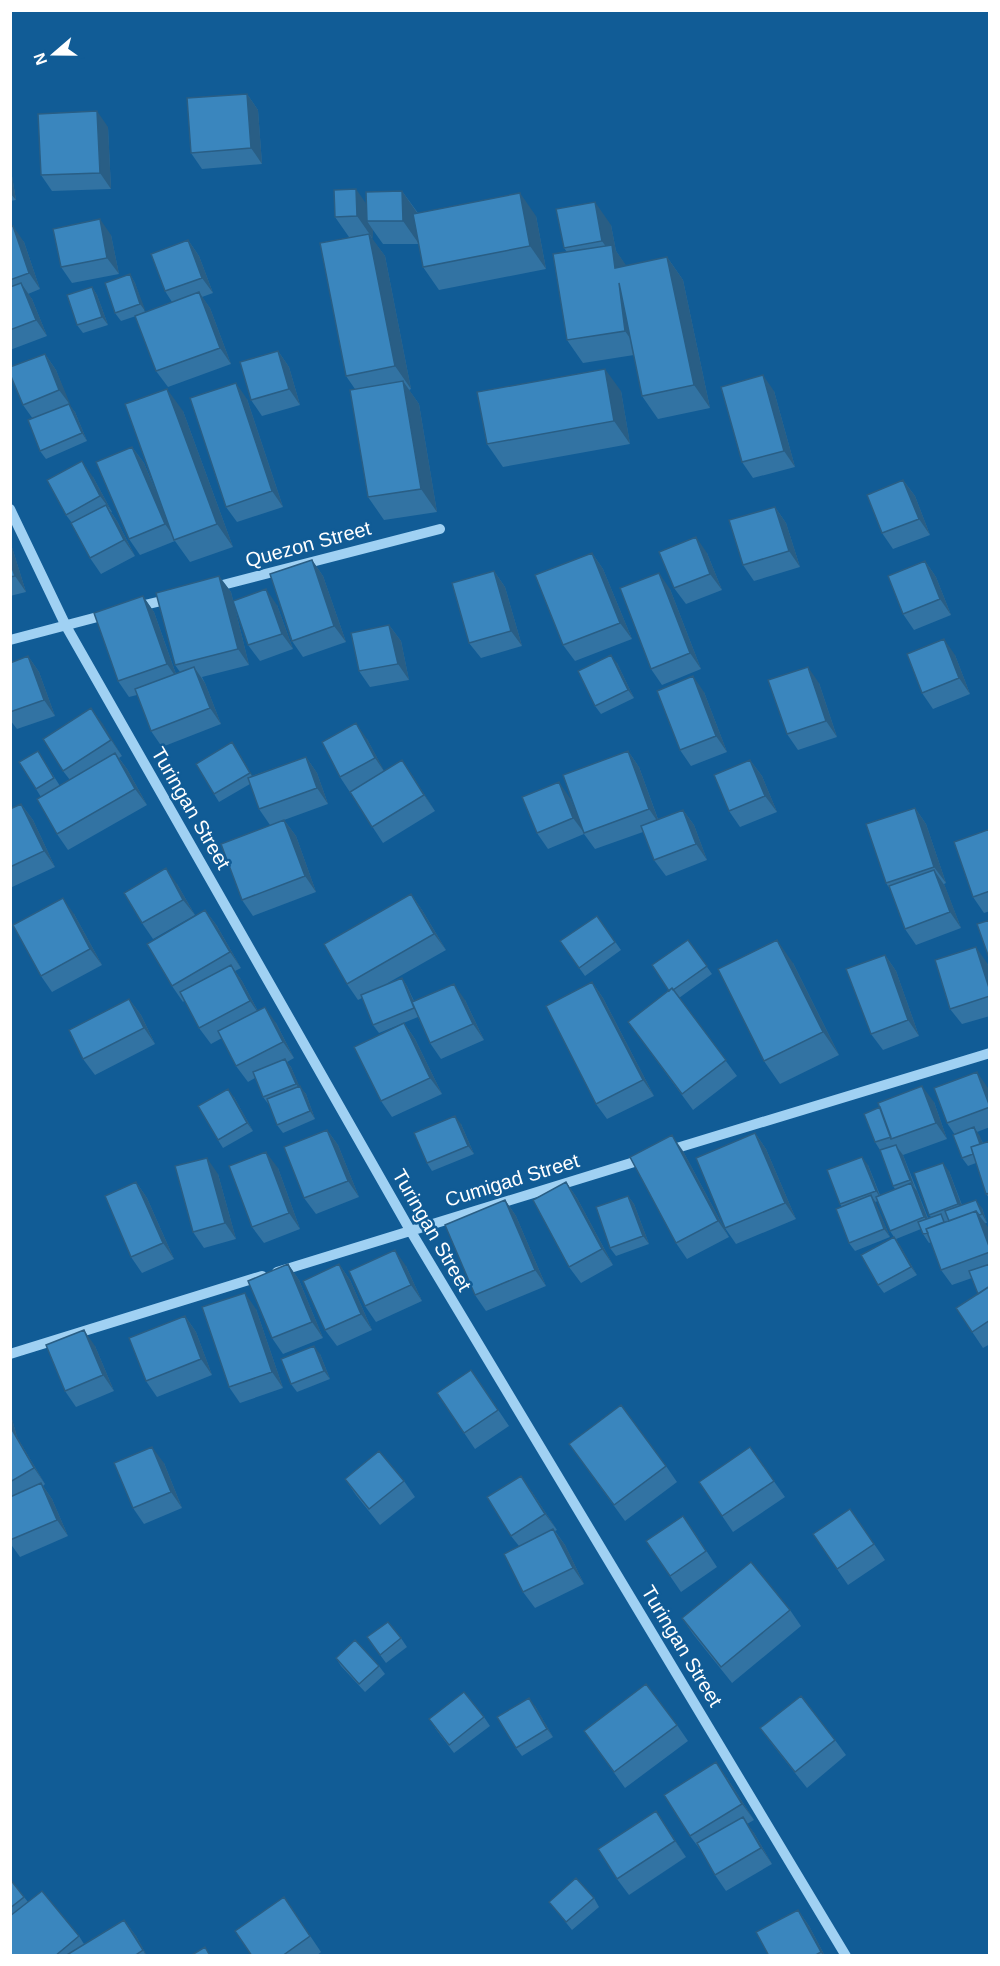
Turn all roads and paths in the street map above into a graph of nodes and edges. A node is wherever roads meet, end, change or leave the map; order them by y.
1 (10, 509) edge
2 (440, 528) dead end
3 (202, 590) edge
4 (179, 596) edge
5 (66, 626) junction
6 (10, 640) edge
7 (990, 1053) edge
8 (411, 1230) junction
9 (10, 1354) edge
10 (846, 1956) edge

1 - 5 street, Turingan Street
2 - 3 street, Quezon Street
4 - 5 street
5 - 6 street
5 - 8 street, Turingan Street
7 - 8 street, Cumigad Street
8 - 9 street, Cumigad Street
8 - 10 street, Turingan Street

